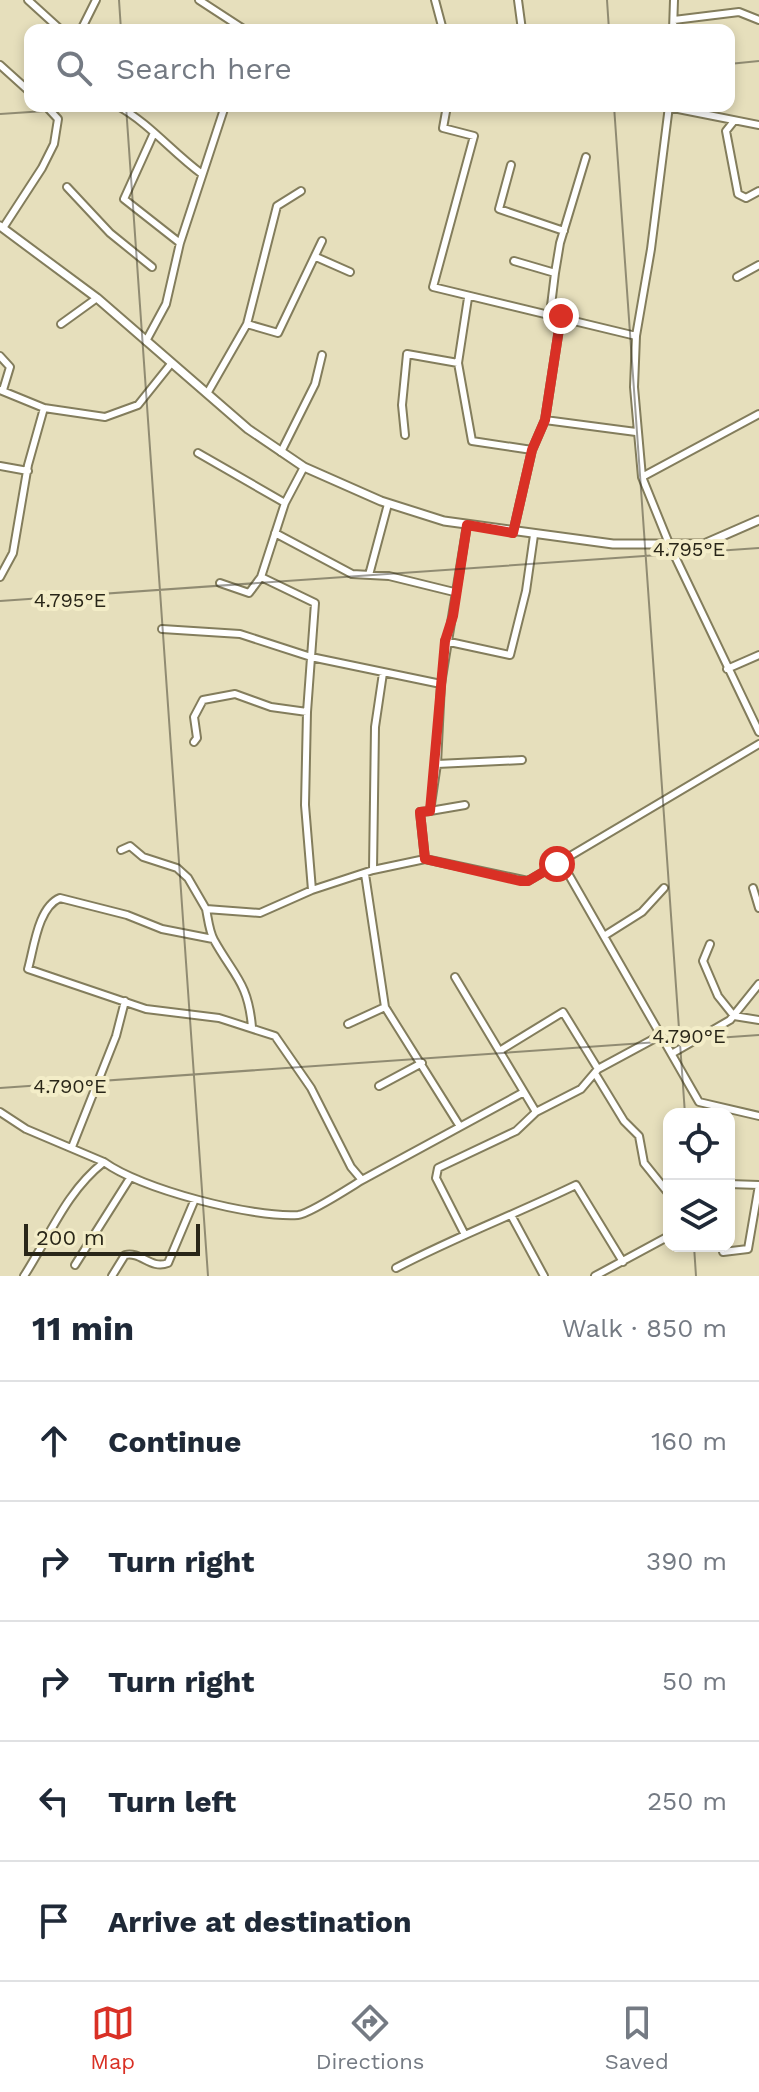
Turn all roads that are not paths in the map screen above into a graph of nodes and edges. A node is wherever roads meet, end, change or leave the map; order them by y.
1 (28, 0) edge
2 (96, 0) edge
3 (199, 0) edge
4 (435, 0) edge
5 (518, 0) edge
6 (674, 0) edge
7 (758, 16) edge
8 (674, 20) junction
9 (54, 24) edge
10 (84, 24) edge
11 (236, 24) edge
12 (441, 24) edge
13 (521, 24) edge
14 (674, 24) edge
15 (0, 65) edge
16 (24, 87) edge
17 (52, 112) edge
18 (128, 112) edge
19 (223, 112) edge
20 (446, 112) edge
21 (667, 112) edge
22 (704, 112) edge
23 (734, 121) junction
24 (759, 125) edge
25 (153, 135) junction
26 (586, 157) dead end
27 (511, 165) dead end
28 (202, 174) junction
29 (67, 187) dead end
30 (301, 191) dead end
31 (759, 191) edge
32 (1, 227) edge
33 (564, 231) junction
34 (322, 241) dead end
35 (180, 243) junction
36 (316, 257) junction
37 (514, 261) dead end
38 (759, 265) edge
39 (152, 267) dead end
40 (350, 272) dead end
41 (555, 273) junction
42 (737, 277) dead end
43 (97, 298) junction
44 (468, 298) junction
45 (550, 314) junction
46 (561, 316) junction
47 (61, 324) dead end
48 (247, 324) junction
49 (636, 336) junction
50 (146, 341) junction
51 (322, 355) dead end
52 (0, 356) edge
53 (458, 363) junction
54 (170, 365) junction
55 (2, 390) edge
56 (208, 392) junction
57 (44, 408) junction
58 (759, 414) edge
59 (545, 420) junction
60 (636, 432) junction
61 (405, 435) dead end
62 (532, 450) junction
63 (281, 452) junction
64 (198, 453) dead end
65 (0, 466) edge
66 (304, 467) junction
67 (28, 471) junction
68 (642, 477) junction
69 (285, 503) junction
70 (388, 504) junction
71 (759, 520) edge
72 (467, 525) junction
73 (275, 533) junction
74 (513, 533) junction
75 (534, 535) junction
76 (670, 546) junction
77 (369, 575) junction
78 (0, 577) edge
79 (261, 577) junction
80 (220, 583) dead end
81 (454, 592) junction
82 (162, 629) dead end
83 (445, 641) junction
84 (759, 655) edge
85 (311, 657) junction
86 (727, 669) junction
87 (383, 673) junction
88 (441, 684) junction
89 (307, 712) junction
90 (759, 732) edge
91 (194, 742) dead end
92 (759, 744) edge
93 (522, 760) dead end
94 (437, 764) junction
95 (465, 805) dead end
96 (430, 811) junction
97 (121, 850) dead end
98 (425, 859) junction
99 (562, 863) junction
100 (373, 870) junction
101 (365, 874) junction
102 (664, 888) dead end
103 (753, 888) dead end
104 (312, 890) junction
105 (759, 908) edge
106 (206, 909) junction
107 (604, 936) junction
108 (213, 939) junction
109 (710, 944) dead end
110 (455, 977) dead end
111 (759, 984) edge
112 (125, 1001) junction
113 (385, 1007) junction
114 (734, 1016) junction
115 (759, 1020) edge
116 (348, 1024) dead end
117 (252, 1027) junction
118 (661, 1035) junction
119 (501, 1050) junction
120 (673, 1053) junction
121 (422, 1063) junction
122 (597, 1072) junction
123 (379, 1086) dead end
124 (524, 1092) junction
125 (711, 1108) edge
126 (0, 1112) edge
127 (536, 1112) junction
128 (735, 1113) edge
129 (759, 1116) edge
130 (459, 1125) junction
131 (72, 1147) junction
132 (104, 1162) junction
133 (130, 1178) junction
134 (362, 1180) junction
135 (735, 1184) edge
136 (759, 1185) edge
137 (663, 1187) edge
138 (195, 1199) junction
139 (511, 1215) junction
140 (464, 1233) junction
141 (663, 1239) edge
142 (735, 1251) edge
143 (623, 1262) junction
144 (75, 1265) dead end
145 (396, 1268) dead end
146 (24, 1276) edge
147 (112, 1276) edge
148 (544, 1276) edge
149 (595, 1276) edge

1 - 9 street
2 - 10 street
3 - 11 street
4 - 12 street
5 - 13 street
6 - 8 street
7 - 8 street
8 - 14 street
15 - 16 street
17 - 32 street
18 - 25 street
19 - 28 street
20 - 44 street
21 - 49 street
22 - 23 street
23 - 24 street
23 - 31 street
25 - 28 street
25 - 35 street
26 - 33 street
27 - 33 street
28 - 35 street
29 - 39 street
30 - 48 street
32 - 43 street
33 - 41 street
34 - 36 street
35 - 50 street
36 - 40 street
36 - 48 street
37 - 41 street
38 - 42 street
41 - 45 street
43 - 47 street
43 - 50 street
44 - 45 street
44 - 53 street
45 - 46 street
46 - 49 street
46 - 59 street
48 - 56 street
49 - 60 street
50 - 54 street
51 - 63 street
52 - 55 street
53 - 61 street
53 - 62 street
54 - 56 street
54 - 57 street
55 - 57 street
56 - 63 street
57 - 67 street
58 - 68 street
59 - 60 street
59 - 62 street
60 - 68 street
62 - 74 street
63 - 66 street
64 - 69 street
65 - 67 street
66 - 69 street
66 - 70 street
67 - 78 street
68 - 76 street
69 - 73 street
70 - 72 street
70 - 77 street
71 - 76 street
72 - 74 street
72 - 81 street
73 - 77 street
73 - 79 street
74 - 75 street
75 - 76 street
75 - 83 street
76 - 86 street
77 - 81 street
79 - 80 street
79 - 85 street
81 - 83 street
82 - 85 street
83 - 88 street
84 - 86 street
85 - 87 street
85 - 89 street
86 - 90 street
87 - 88 street
87 - 100 street
88 - 94 street
89 - 91 street
89 - 104 street
92 - 99 street
93 - 94 street
94 - 96 street
95 - 96 street
96 - 98 street
97 - 106 street
98 - 99 street
98 - 100 street
99 - 107 street
100 - 101 street
101 - 104 street
101 - 113 street
102 - 107 street
103 - 105 street
104 - 106 street
106 - 108 street
107 - 118 street
108 - 112 street
108 - 117 street
109 - 114 street
110 - 119 street
111 - 114 street
112 - 117 street
112 - 131 street
113 - 116 street
113 - 121 street
114 - 115 street
114 - 120 street
117 - 134 street
118 - 120 street
118 - 122 street
119 - 122 street
119 - 124 street
120 - 125 street
121 - 123 street
121 - 130 street
122 - 127 street
122 - 137 street
124 - 127 street
124 - 130 street
126 - 131 street
127 - 140 street
128 - 129 street
130 - 134 street
131 - 132 street
132 - 133 street
132 - 146 street
133 - 138 street
133 - 144 street
134 - 138 street
135 - 136 street
136 - 142 street
138 - 147 street
139 - 140 street
139 - 143 street
139 - 148 street
140 - 145 street
141 - 143 street
143 - 149 street

